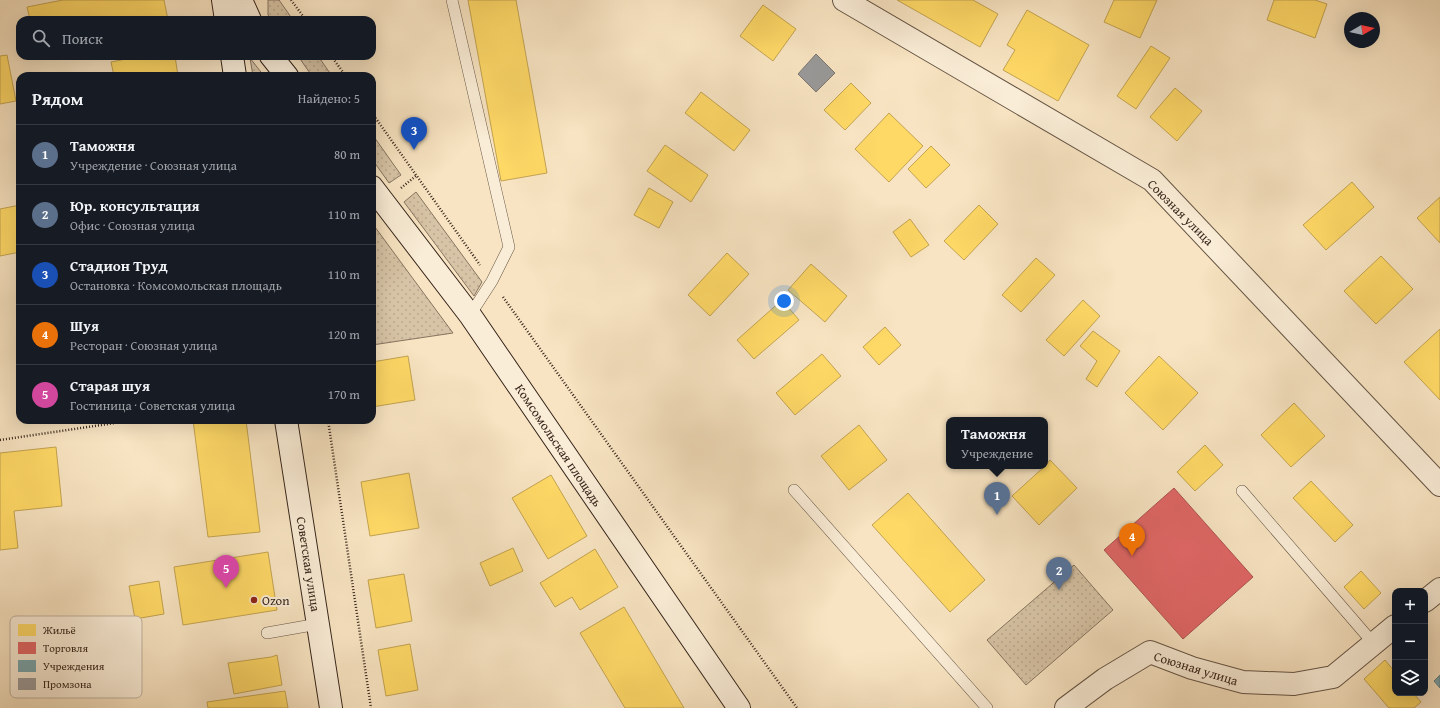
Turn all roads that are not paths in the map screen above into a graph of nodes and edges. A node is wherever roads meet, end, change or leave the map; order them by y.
1 (223, 0) edge
2 (241, 0) edge
3 (452, 0) edge
4 (844, 0) edge
5 (225, 16) edge
6 (248, 16) edge
7 (233, 60) edge
8 (274, 60) edge
9 (234, 72) edge
10 (284, 72) edge
11 (376, 192) edge
12 (470, 315) junction
13 (287, 424) edge
14 (1440, 485) edge
15 (794, 490) dead end
16 (1242, 491) dead end
17 (1440, 589) edge
18 (1428, 599) edge
19 (318, 624) junction
20 (1392, 629) edge
21 (267, 633) dead end
22 (1374, 644) junction
23 (331, 708) edge
24 (739, 708) edge
25 (987, 708) edge
26 (1066, 708) edge

1 - 5 street
2 - 6 street
3 - 12 lane
4 - 14 street, Союзная улица
7 - 9 street
8 - 10 street
11 - 12 street, Комсомольская площадь
12 - 24 street, Комсомольская площадь
13 - 19 street, Советская улица
15 - 25 lane
16 - 22 lane
17 - 18 street
19 - 21 lane
19 - 23 street, Советская улица
20 - 22 street, Союзная улица
22 - 26 street, Союзная улица

